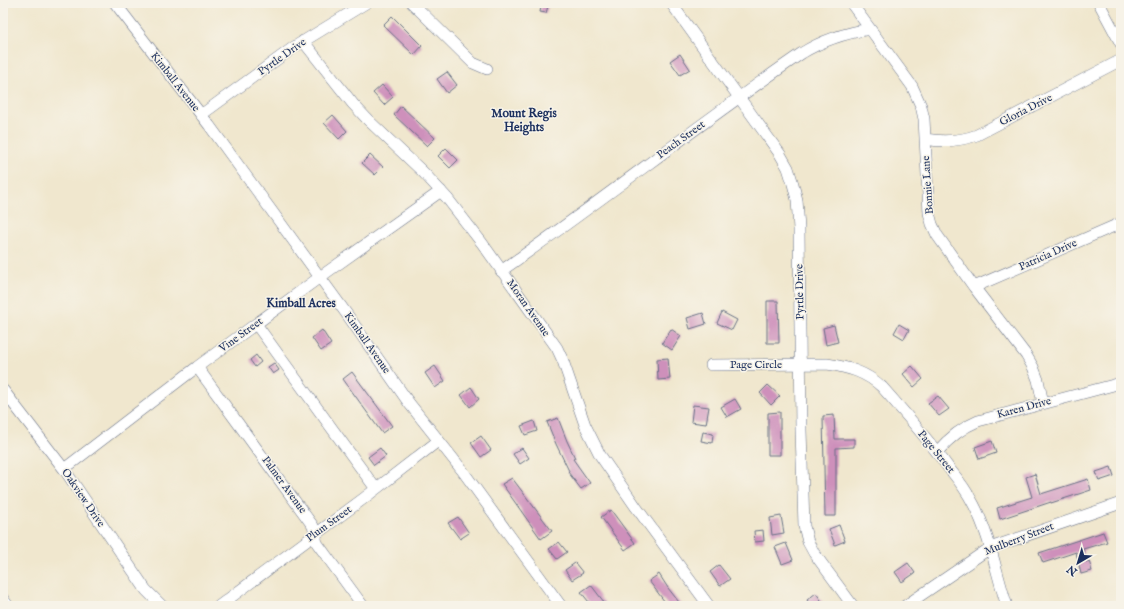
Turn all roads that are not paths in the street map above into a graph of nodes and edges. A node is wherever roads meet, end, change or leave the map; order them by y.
1 (115, 3) edge
2 (366, 3) edge
3 (412, 3) edge
4 (670, 3) edge
5 (851, 3) edge
6 (1099, 3) edge
7 (870, 29) junction
8 (303, 41) junction
9 (1121, 44) edge
10 (1121, 60) edge
11 (487, 69) dead end
12 (740, 98) junction
13 (201, 114) junction
14 (925, 139) junction
15 (441, 191) junction
16 (1121, 223) edge
17 (502, 271) junction
18 (320, 277) junction
19 (974, 288) junction
20 (256, 324) junction
21 (801, 364) junction
22 (711, 365) dead end
23 (197, 367) junction
24 (1121, 383) edge
25 (3, 390) edge
26 (1043, 403) junction
27 (438, 441) junction
28 (938, 452) junction
29 (64, 469) junction
30 (376, 489) junction
31 (1121, 502) edge
32 (315, 534) junction
33 (990, 548) junction
34 (3, 599) edge
35 (8, 606) edge
36 (162, 606) edge
37 (219, 606) edge
38 (363, 606) edge
39 (561, 606) edge
40 (709, 606) edge
41 (853, 606) edge
42 (906, 606) edge
43 (1007, 606) edge

1 - 13 street, Kimball Avenue
2 - 8 street, Pyrtle Drive
3 - 11 street
4 - 12 street, Pyrtle Drive
5 - 7 street, Bonnie Lane
6 - 9 street
7 - 12 street, Peach Street
7 - 14 street, Bonnie Lane
8 - 13 street, Pyrtle Drive
8 - 15 street, Moran Avenue
10 - 14 street, Gloria Drive
12 - 17 street, Peach Street
12 - 21 street, Pyrtle Drive
13 - 18 street, Kimball Avenue
14 - 19 street, Bonnie Lane
15 - 17 street, Moran Avenue
15 - 18 street, Vine Street
16 - 19 street, Patricia Drive
17 - 40 street, Moran Avenue
18 - 20 street, Vine Street
18 - 27 street, Kimball Avenue
19 - 26 street, Bonnie Lane
20 - 23 street, Vine Street
20 - 30 street
21 - 22 street, Page Circle
21 - 28 street, Page Street
21 - 41 street, Pyrtle Drive
23 - 29 street, Vine Street
23 - 32 street, Palmer Avenue
24 - 26 street, Karen Drive
25 - 29 street, Oakview Drive
26 - 28 street, Karen Drive
27 - 30 street, Plum Street
27 - 39 street, Kimball Avenue
28 - 33 street, Page Street
29 - 36 street, Oakview Drive
30 - 32 street, Plum Street
31 - 33 street, Mulberry Street
32 - 37 street, Plum Street
32 - 38 street, Palmer Avenue
33 - 42 street, Mulberry Street
33 - 43 street, Page Street
34 - 35 street

